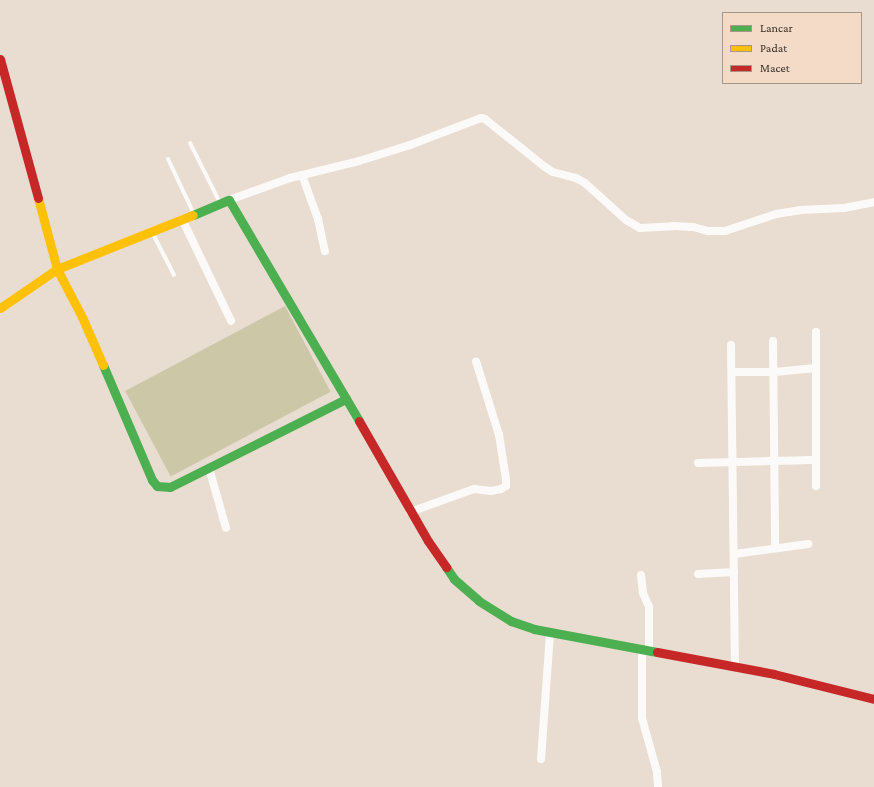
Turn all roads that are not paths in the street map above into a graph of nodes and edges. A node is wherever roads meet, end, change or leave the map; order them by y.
1 (0, 59) edge
2 (190, 143) dead end
3 (168, 159) dead end
4 (302, 174) junction
5 (229, 200) junction
6 (874, 202) edge
7 (220, 204) junction
8 (195, 214) junction
9 (182, 219) junction
10 (152, 231) junction
11 (325, 251) dead end
12 (57, 269) junction
13 (174, 275) dead end
14 (0, 308) edge
15 (232, 321) dead end
16 (816, 332) dead end
17 (773, 341) dead end
18 (731, 345) dead end
19 (476, 361) dead end
20 (816, 368) junction
21 (732, 372) junction
22 (775, 372) junction
23 (346, 399) junction
24 (815, 460) junction
25 (775, 461) junction
26 (698, 463) dead end
27 (733, 463) junction
28 (209, 468) junction
29 (816, 486) dead end
30 (410, 512) junction
31 (226, 528) dead end
32 (808, 544) dead end
33 (775, 548) junction
34 (734, 554) junction
35 (734, 572) junction
36 (698, 574) dead end
37 (641, 575) dead end
38 (550, 633) junction
39 (646, 651) junction
40 (734, 667) junction
41 (874, 699) edge
42 (541, 759) dead end
43 (658, 787) edge

1 - 12 street
2 - 7 lane
3 - 8 lane
4 - 5 street
4 - 6 street
4 - 11 street
5 - 7 street
5 - 23 street
7 - 8 street
8 - 9 street
9 - 10 street
9 - 15 street
10 - 12 street
10 - 13 lane
12 - 14 street
12 - 28 street
16 - 20 street
17 - 22 street
18 - 21 street
19 - 30 street
20 - 22 street
20 - 24 street
21 - 22 street
21 - 27 street
22 - 25 street
23 - 28 street
23 - 30 street
24 - 25 street
24 - 29 street
25 - 27 street
25 - 33 street
26 - 27 street
27 - 34 street
28 - 31 street
30 - 38 street
32 - 33 street
33 - 34 street
34 - 35 street
35 - 36 street
35 - 40 street
37 - 39 street
38 - 39 street
38 - 42 street
39 - 40 street
39 - 43 street
40 - 41 street

